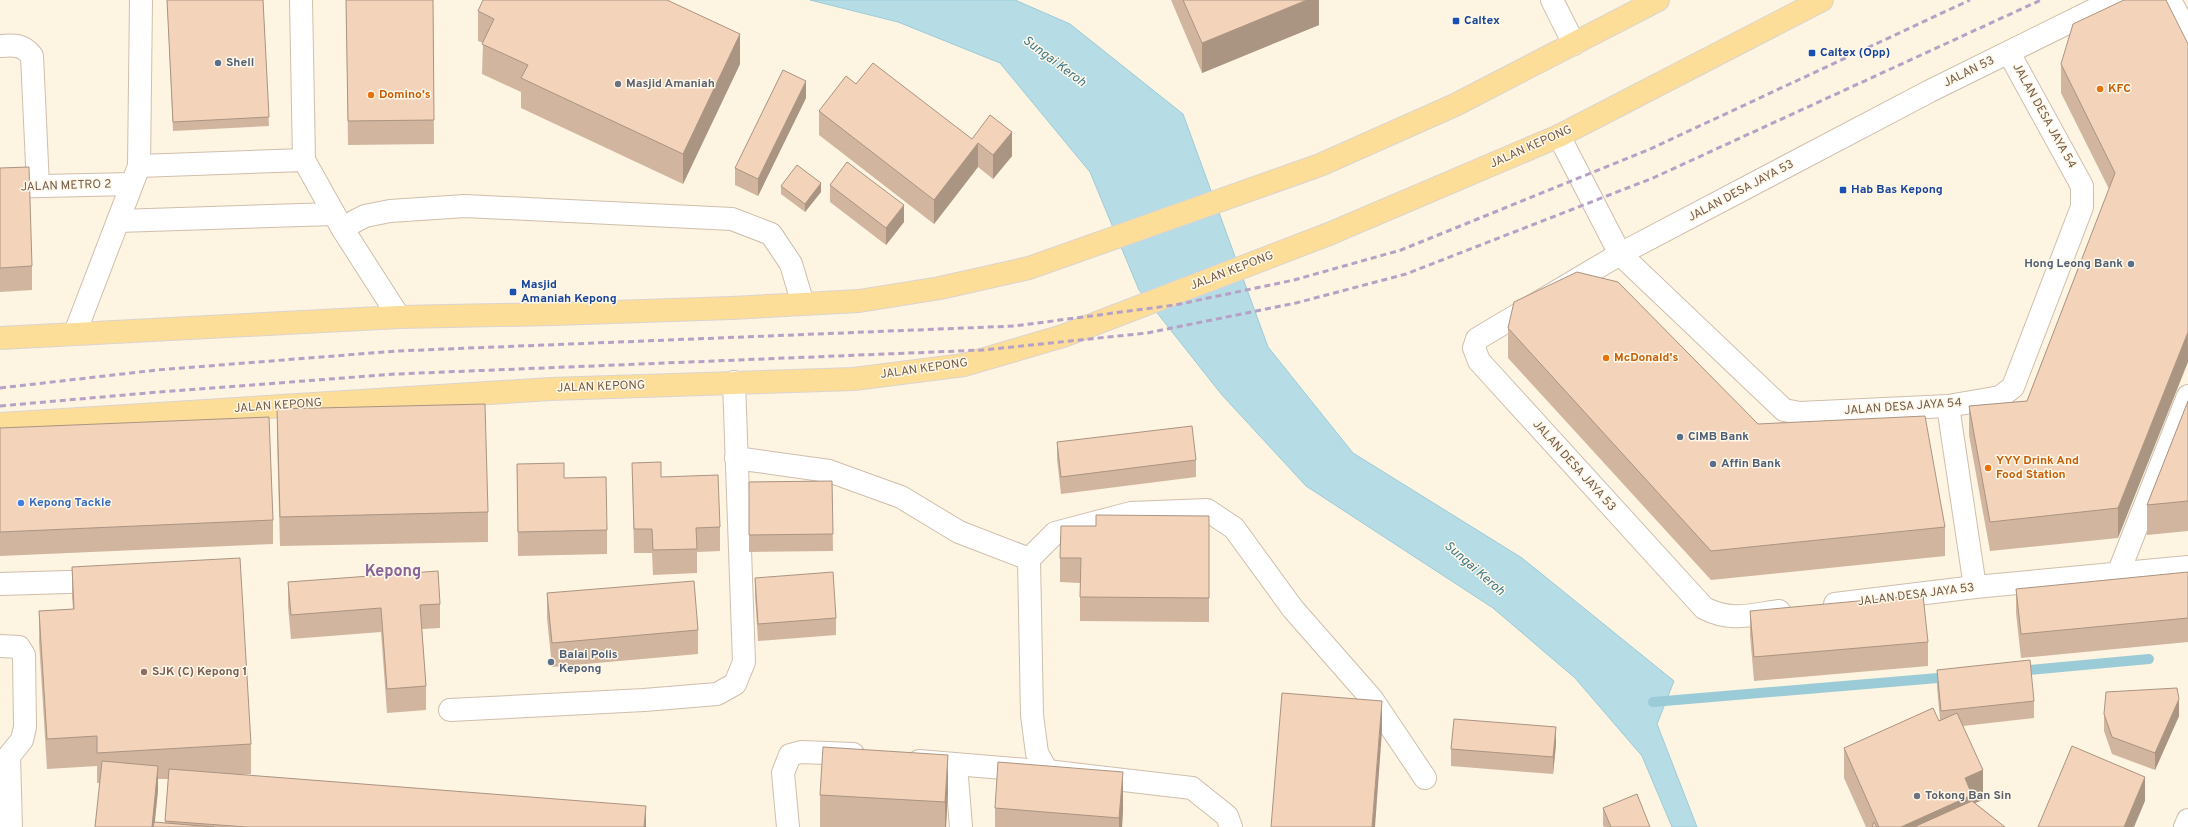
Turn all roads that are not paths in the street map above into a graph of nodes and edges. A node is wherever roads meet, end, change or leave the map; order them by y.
1 (140, 0) edge
2 (301, 0) edge
3 (1552, 0) edge
4 (1822, 0) edge
5 (2114, 0) edge
6 (2170, 0) edge
7 (1656, 1) edge
8 (2188, 34) edge
9 (1574, 44) junction
10 (0, 46) edge
11 (2009, 53) junction
12 (1930, 92) joint
13 (1559, 136) junction
14 (304, 160) junction
15 (135, 175) junction
16 (38, 186) junction
17 (0, 187) edge
18 (118, 221) junction
19 (338, 221) junction
20 (1620, 254) junction
21 (802, 304) junction
22 (399, 316) junction
23 (75, 333) junction
24 (0, 338) edge
25 (734, 382) junction
26 (2188, 396) edge
27 (1948, 406) junction
28 (0, 424) edge
29 (736, 458) junction
30 (1029, 559) junction
31 (2188, 568) edge
32 (2118, 574) junction
33 (124, 581) edge
34 (0, 584) edge
35 (1975, 587) junction
36 (0, 646) edge
37 (450, 710) dead end
38 (873, 755) edge
39 (5, 756) edge
40 (895, 758) edge
41 (956, 765) junction
42 (1047, 771) junction
43 (1425, 778) dead end
44 (2188, 820) edge
45 (11, 827) edge
46 (788, 827) edge
47 (961, 827) edge
48 (1231, 827) edge
49 (2185, 827) edge

1 - 15 street
2 - 14 street
3 - 9 street
4 - 13 main road, JALAN KEPONG
5 - 11 street
6 - 8 street
7 - 9 main road
9 - 21 main road
10 - 16 street
11 - 12 street, JALAN 53
11 - 27 street, JALAN DESA JAYA 54
12 - 20 street, JALAN DESA JAYA 53
13 - 20 street, JALAN DESA JAYA 54
13 - 25 main road, JALAN KEPONG
14 - 15 street, JALAN METRO 2
14 - 19 street
15 - 16 street, JALAN METRO 2
15 - 18 street
16 - 17 street, JALAN METRO 2
18 - 19 street
18 - 23 street
19 - 21 street
19 - 22 street
20 - 27 street, JALAN DESA JAYA 54
20 - 35 street, JALAN DESA JAYA 53
21 - 22 main road
22 - 23 main road
23 - 24 main road
25 - 28 main road, JALAN KEPONG
25 - 29 street
26 - 32 street
27 - 35 street
29 - 30 street
29 - 37 street
30 - 42 street
30 - 43 street
31 - 32 street, JALAN DESA JAYA 53
32 - 35 street, JALAN DESA JAYA 53
33 - 34 street
36 - 39 street
38 - 46 street
39 - 45 street
40 - 41 street
41 - 42 street
41 - 47 street
42 - 48 street
44 - 49 street

